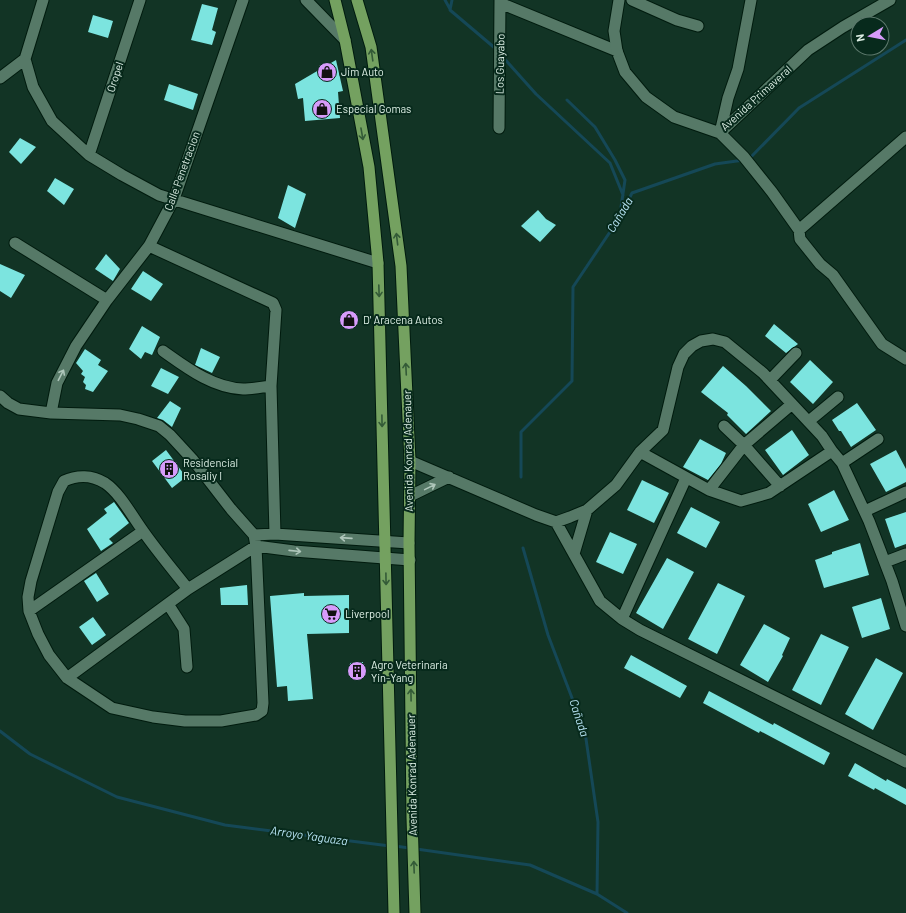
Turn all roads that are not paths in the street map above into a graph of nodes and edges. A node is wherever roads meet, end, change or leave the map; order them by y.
1 (43, 0) edge
2 (140, 0) edge
3 (243, 0) edge
4 (306, 0) edge
5 (335, 0) edge
6 (357, 0) edge
7 (618, 0) edge
8 (632, 0) edge
9 (751, 0) edge
10 (890, 0) edge
11 (500, 2) edge
12 (698, 26) dead end
13 (345, 40) junction
14 (617, 51) junction
15 (24, 59) junction
16 (0, 78) edge
17 (499, 128) dead end
18 (720, 133) junction
19 (906, 137) edge
20 (89, 154) junction
21 (174, 199) junction
22 (799, 230) junction
23 (16, 243) dead end
24 (149, 246) junction
25 (378, 263) junction
26 (107, 300) junction
27 (163, 351) dead end
28 (796, 353) dead end
29 (906, 359) edge
30 (770, 380) junction
31 (271, 386) junction
32 (0, 396) edge
33 (838, 397) dead end
34 (792, 404) junction
35 (51, 412) junction
36 (809, 422) junction
37 (724, 426) dead end
38 (878, 439) dead end
39 (744, 445) junction
40 (640, 452) junction
41 (832, 452) junction
42 (410, 461) junction
43 (842, 463) junction
44 (449, 477) junction
45 (686, 478) junction
46 (780, 486) junction
47 (709, 490) junction
48 (906, 492) edge
49 (410, 496) junction
50 (586, 510) junction
51 (865, 511) junction
52 (556, 522) junction
53 (143, 531) junction
54 (275, 534) junction
55 (255, 540) junction
56 (385, 541) junction
57 (409, 542) junction
58 (574, 554) junction
59 (906, 554) edge
60 (385, 558) junction
61 (410, 560) junction
62 (885, 562) junction
63 (188, 589) junction
64 (168, 604) junction
65 (29, 611) junction
66 (904, 612) edge
67 (622, 619) junction
68 (906, 626) edge
69 (187, 667) dead end
70 (67, 678) junction
71 (905, 758) edge
72 (394, 909) edge
73 (415, 909) edge

1 - 15 street
2 - 20 street, Oropel
3 - 21 street, Calle Penetracion
4 - 13 street
5 - 13 main road, Avenida Konrad Adenauer
42 -> 6 main road, Avenida Konrad Adenauer
7 - 14 street, Avenida Primaveral
8 - 12 street
9 - 18 street
10 - 18 street, Avenida Primaveral
11 - 14 street
11 - 17 street, Los Guayabo
13 -> 25 main road, Avenida Konrad Adenauer
14 - 18 street, Avenida Primaveral
15 - 16 street
15 - 20 street
18 - 22 street
19 - 22 street
20 - 21 street
21 - 24 street, Calle Penetracion
21 - 25 street
22 - 29 street
23 - 26 street
24 - 26 street, Calle Penetracion
24 - 31 street
25 -> 56 main road, Avenida Konrad Adenauer
35 -> 26 street, Calle Penetracion
27 - 31 street
28 - 30 street
30 - 34 street
30 - 40 street
31 - 54 street
32 - 35 street
33 - 36 street
34 - 36 street
34 - 39 street
35 - 55 street
36 - 41 street
37 - 39 street
38 - 43 street
39 - 46 street
39 - 47 street
40 - 45 street
40 - 50 street
41 - 43 street
41 - 46 street
42 - 44 street
42 - 49 main road, Avenida Konrad Adenauer
43 - 51 street
49 -> 44 street
44 - 52 street
45 - 47 street
45 - 67 street
46 - 47 street
48 - 51 street
49 - 57 main road, Avenida Konrad Adenauer
50 - 52 street
50 - 58 street
51 - 62 street
52 - 58 street
53 - 63 street
53 - 65 street
53 - 65 street
54 - 55 street
56 -> 54 street
55 -> 60 street
55 - 63 street
55 - 70 street
56 - 57 street
56 - 60 main road, Avenida Konrad Adenauer
57 - 61 main road, Avenida Konrad Adenauer
58 - 67 street
59 - 62 street
60 - 61 street
60 -> 72 main road, Avenida Konrad Adenauer
73 -> 61 main road, Avenida Konrad Adenauer
62 - 66 street
63 - 64 street
64 - 69 street
64 - 70 street
65 - 70 street
66 - 68 street
67 - 71 street

